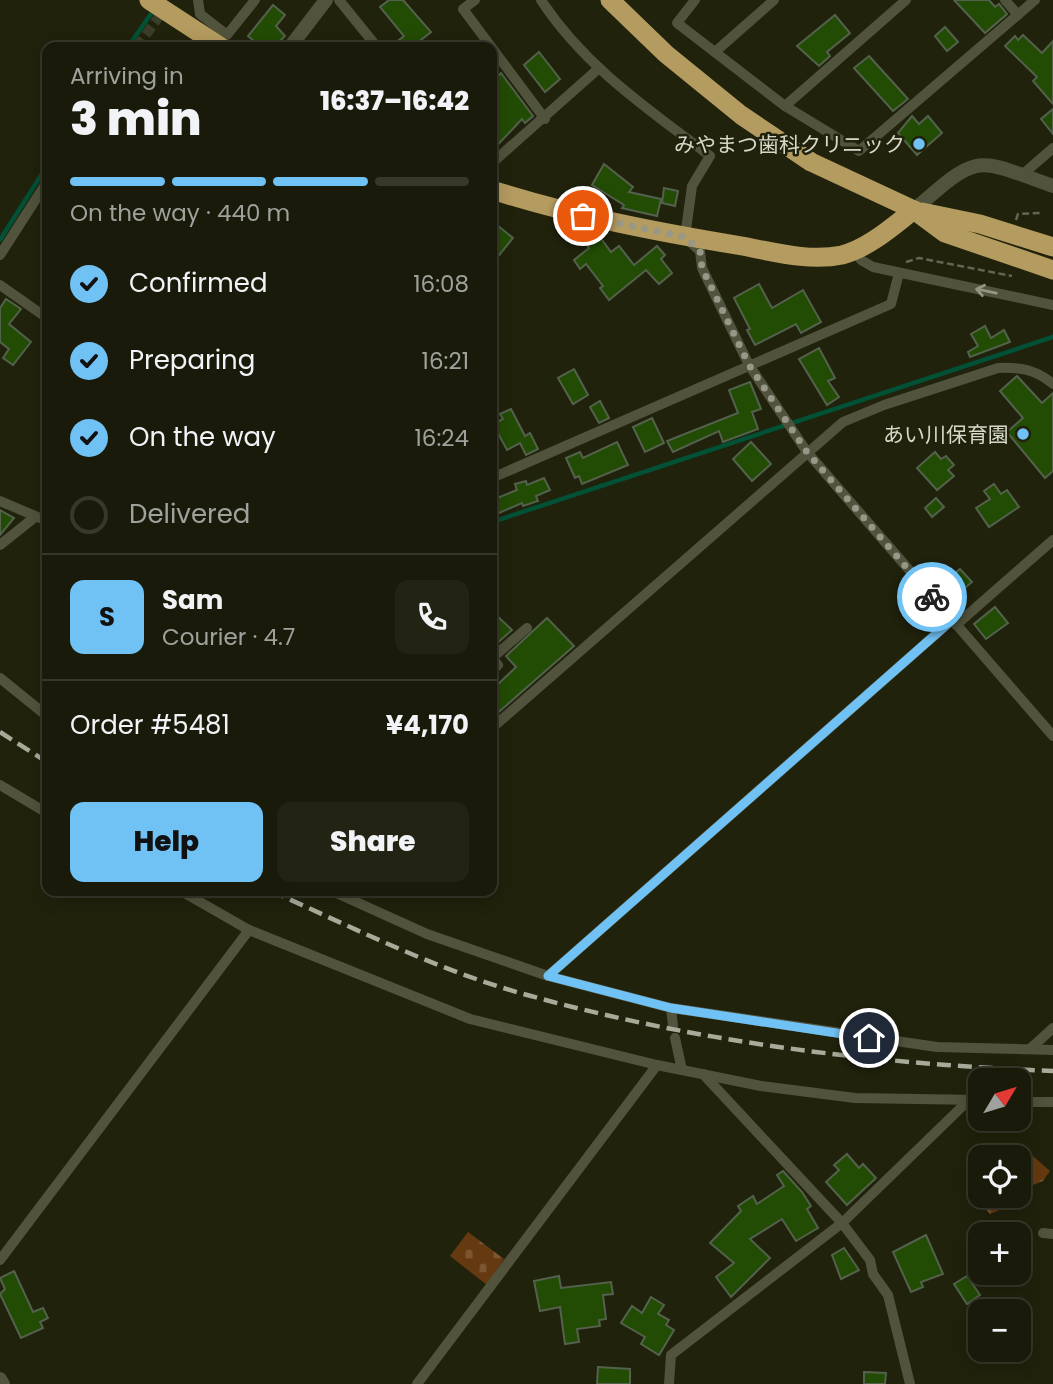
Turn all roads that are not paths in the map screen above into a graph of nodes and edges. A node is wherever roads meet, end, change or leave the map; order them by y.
1 (149, 0) edge
2 (198, 0) edge
3 (255, 0) edge
4 (326, 0) edge
5 (340, 0) edge
6 (475, 0) edge
7 (541, 0) edge
8 (610, 0) edge
9 (695, 0) edge
10 (774, 0) edge
11 (906, 0) edge
12 (1005, 0) edge
13 (1035, 0) edge
14 (1018, 15) junction
15 (212, 42) edge
16 (294, 42) edge
17 (373, 42) edge
18 (488, 42) edge
19 (715, 52) junction
20 (497, 54) edge
21 (598, 69) junction
22 (785, 106) junction
23 (545, 118) junction
24 (1053, 148) edge
25 (497, 159) edge
26 (1022, 175) junction
27 (1053, 186) edge
28 (42, 190) edge
29 (497, 192) edge
30 (914, 210) junction
31 (685, 237) junction
32 (1053, 247) edge
33 (855, 251) junction
34 (0, 255) edge
35 (1053, 270) edge
36 (899, 273) junction
37 (0, 285) edge
38 (1053, 304) edge
39 (42, 314) edge
40 (749, 365) junction
41 (1053, 384) edge
42 (807, 452) junction
43 (497, 476) edge
44 (0, 501) edge
45 (35, 517) junction
46 (42, 519) edge
47 (1053, 540) edge
48 (0, 545) edge
49 (954, 622) junction
50 (527, 628) dead end
51 (497, 654) edge
52 (0, 678) edge
53 (42, 712) edge
54 (497, 724) edge
55 (1053, 736) edge
56 (0, 785) edge
57 (42, 810) edge
58 (190, 896) edge
59 (343, 896) edge
60 (249, 930) junction
61 (548, 976) junction
62 (671, 1008) junction
63 (673, 1026) dead end
64 (1053, 1028) edge
65 (675, 1038) dead end
66 (1030, 1049) junction
67 (1053, 1050) edge
68 (657, 1065) junction
69 (682, 1070) junction
70 (703, 1074) junction
71 (968, 1099) edge
72 (1031, 1102) edge
73 (1053, 1102) edge
74 (968, 1106) edge
75 (842, 1223) junction
76 (0, 1260) edge
77 (0, 1379) edge
78 (3, 1384) edge
79 (417, 1384) edge
80 (669, 1384) edge
81 (910, 1384) edge

1 - 15 highway
2 - 3 street
4 - 16 street
5 - 17 street
6 - 18 street
7 - 21 street
8 - 30 highway
9 - 19 street
10 - 19 street
11 - 22 street
12 - 14 street
13 - 14 street
14 - 22 street
19 - 22 street
20 - 23 street
21 - 23 street
21 - 31 street
23 - 25 street
24 - 26 street
26 - 27 street
26 - 30 street
28 - 34 street
29 - 31 highway
30 - 32 highway
30 - 33 highway
30 - 35 highway
31 - 33 highway
31 - 40 street
33 - 36 street
38 -> 36 street
36 - 40 street
37 - 39 street
40 - 42 street
40 - 43 street
41 - 42 street
42 - 49 street
42 - 54 street
44 - 45 street
45 - 46 street
45 - 48 street
47 - 49 street
49 - 55 street
49 - 61 street
50 - 51 street
52 - 53 street
56 - 57 street
58 - 60 street
59 - 61 street
60 - 68 street
60 - 76 street
61 - 62 street
62 - 63 street
62 - 66 street
64 - 66 street
65 - 69 street
66 - 67 street
68 - 69 street
68 - 79 street
69 - 70 street
70 - 71 street
70 - 75 street
72 - 73 street
74 - 75 street
75 - 80 street
75 - 81 street
77 - 78 street

